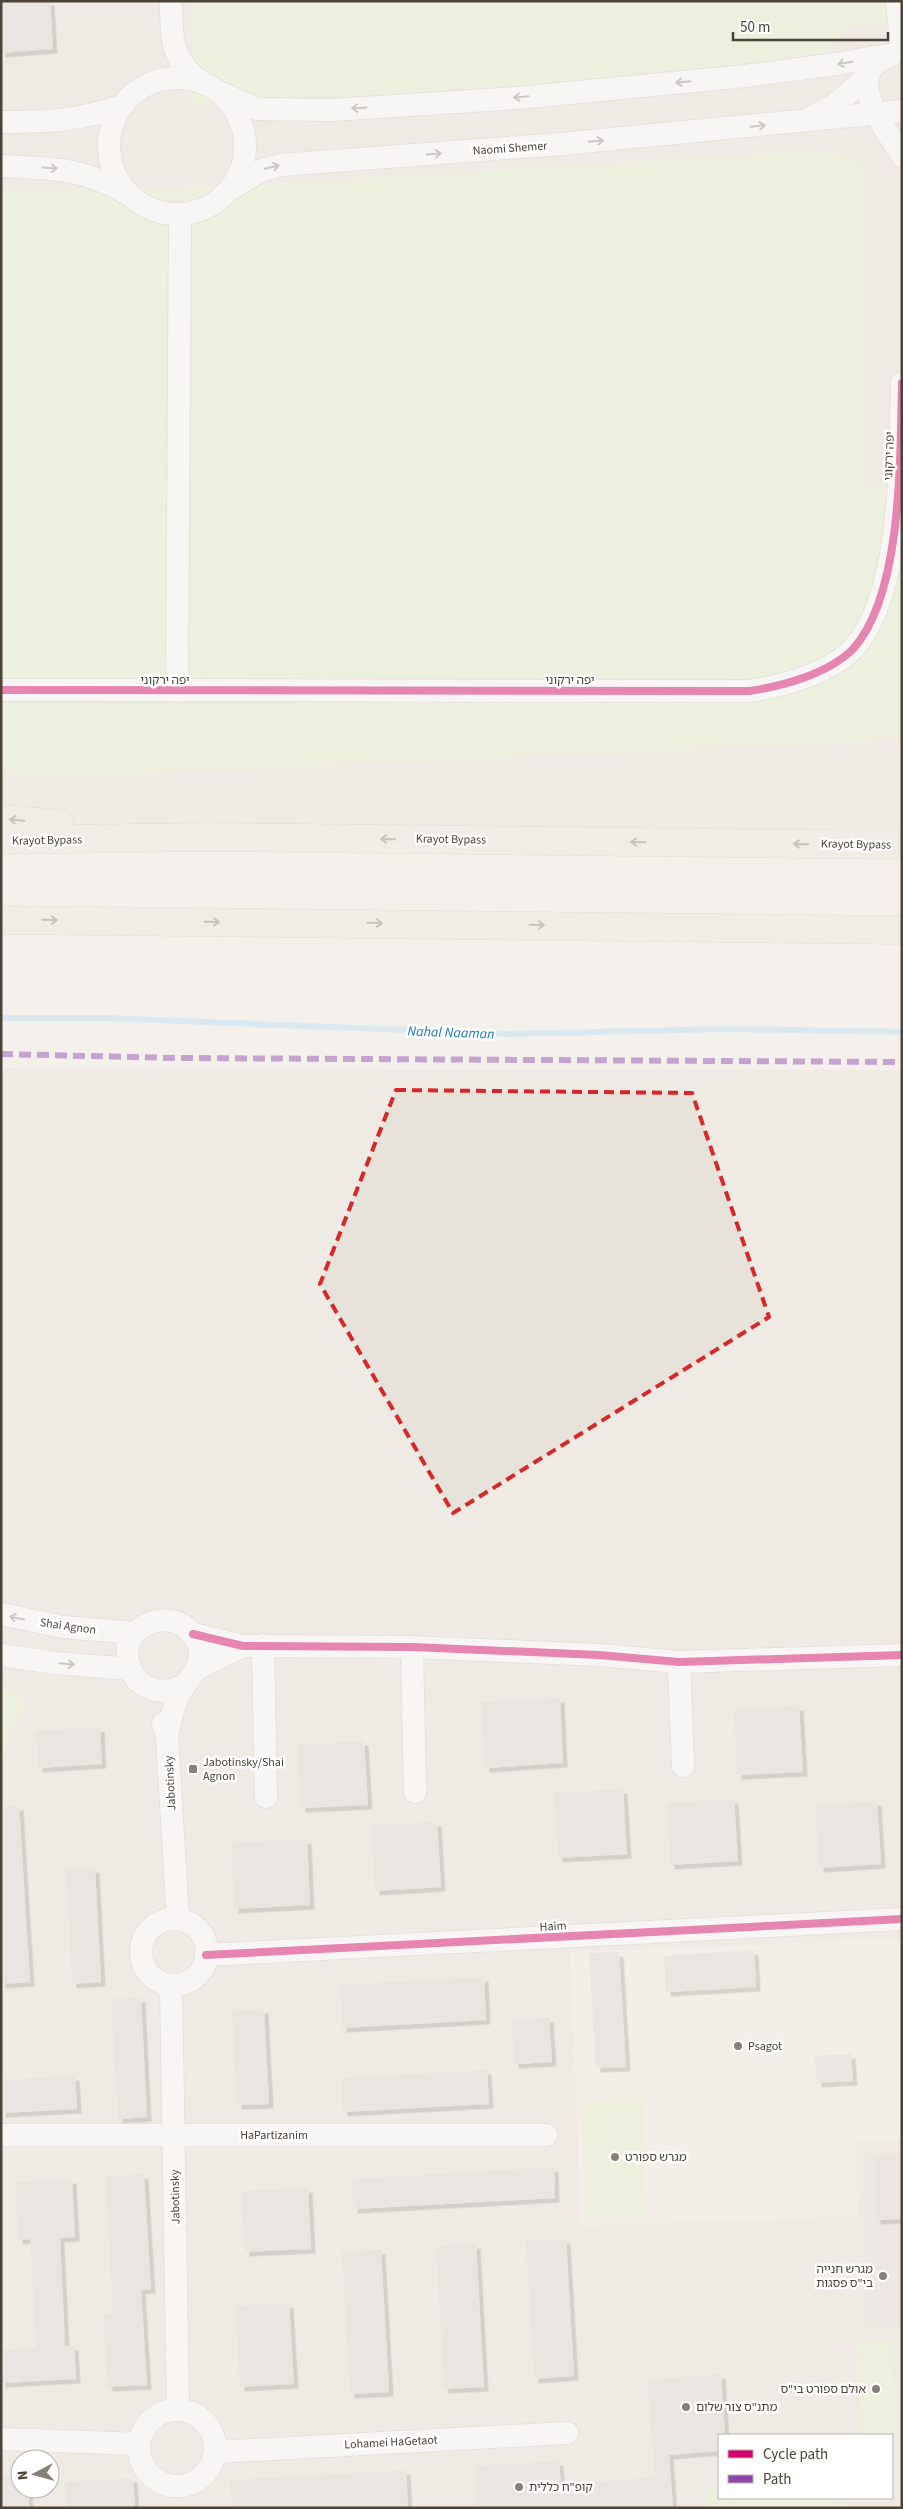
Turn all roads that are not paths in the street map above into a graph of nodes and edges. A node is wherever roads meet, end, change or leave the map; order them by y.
1 (171, 1) edge
2 (897, 1) edge
3 (172, 40) junction
4 (899, 52) edge
5 (869, 75) junction
6 (142, 87) junction
7 (210, 87) junction
8 (122, 106) junction
9 (902, 111) edge
10 (875, 114) junction
11 (1, 122) edge
12 (796, 122) junction
13 (902, 156) edge
14 (1, 166) edge
15 (229, 190) junction
16 (129, 194) junction
17 (180, 214) junction
18 (902, 383) edge
19 (901, 471) edge
20 (1, 690) edge
21 (177, 692) junction
22 (1, 819) edge
23 (205, 837) junction
24 (1, 840) edge
25 (902, 845) edge
26 (1, 920) edge
27 (902, 930) edge
28 (1, 1614) edge
29 (135, 1633) junction
30 (193, 1634) junction
31 (253, 1645) junction
32 (412, 1647) junction
33 (1, 1654) edge
34 (902, 1655) edge
35 (679, 1662) junction
36 (198, 1668) junction
37 (131, 1670) junction
38 (183, 1686) junction
39 (148, 1688) junction
40 (167, 1736) junction
41 (683, 1766) dead end
42 (415, 1792) dead end
43 (266, 1797) dead end
44 (178, 1919) junction
45 (902, 1919) edge
46 (206, 1955) junction
47 (171, 1985) junction
48 (1, 2135) edge
49 (174, 2135) junction
50 (546, 2135) dead end
51 (178, 2409) junction
52 (567, 2432) dead end
53 (1, 2439) edge
54 (138, 2444) junction
55 (215, 2452) junction
56 (174, 2498) edge

1 - 3 street
2 - 4 street
3 - 6 street
3 - 7 street
4 - 5 street, Naomi Shemer
4 -> 7 street
5 - 10 street
5 - 12 street, Naomi Shemer
6 - 7 street
6 - 8 street
7 - 15 street
8 - 11 street
8 - 16 street
9 - 10 street, Naomi Shemer
10 - 12 street, Naomi Shemer
10 - 13 street
15 -> 12 street, Naomi Shemer
14 -> 16 street
15 - 17 street
16 - 17 street
17 - 21 street
18 - 19 street, יפה ירקוני
19 - 21 street, יפה ירקוני
20 - 21 street, יפה ירקוני
23 -> 22 highway
23 - 24 highway, Krayot Bypass
25 -> 23 highway, Krayot Bypass
26 -> 27 highway
29 -> 28 street, Shai Agnon
29 - 30 street
29 - 37 street
30 - 31 street
30 - 36 street
31 - 32 street
31 - 36 street
31 - 43 street
32 - 35 street
32 - 42 street
33 -> 37 street
34 - 35 street
35 - 41 street
36 - 38 street
37 - 39 street
38 - 39 street
38 - 40 street, Jabotinsky
39 - 40 street, Jabotinsky
40 - 44 street, Jabotinsky
44 - 46 street
44 - 47 street
45 - 46 street, Haim
46 - 47 street
47 - 49 street, Jabotinsky
48 - 49 street, HaPartizanim
49 - 50 street, HaPartizanim
49 - 51 street, Jabotinsky
51 - 54 street
51 - 55 street
52 - 55 street, Lohamei HaGetaot
53 - 54 street
54 - 56 street
55 - 56 street

